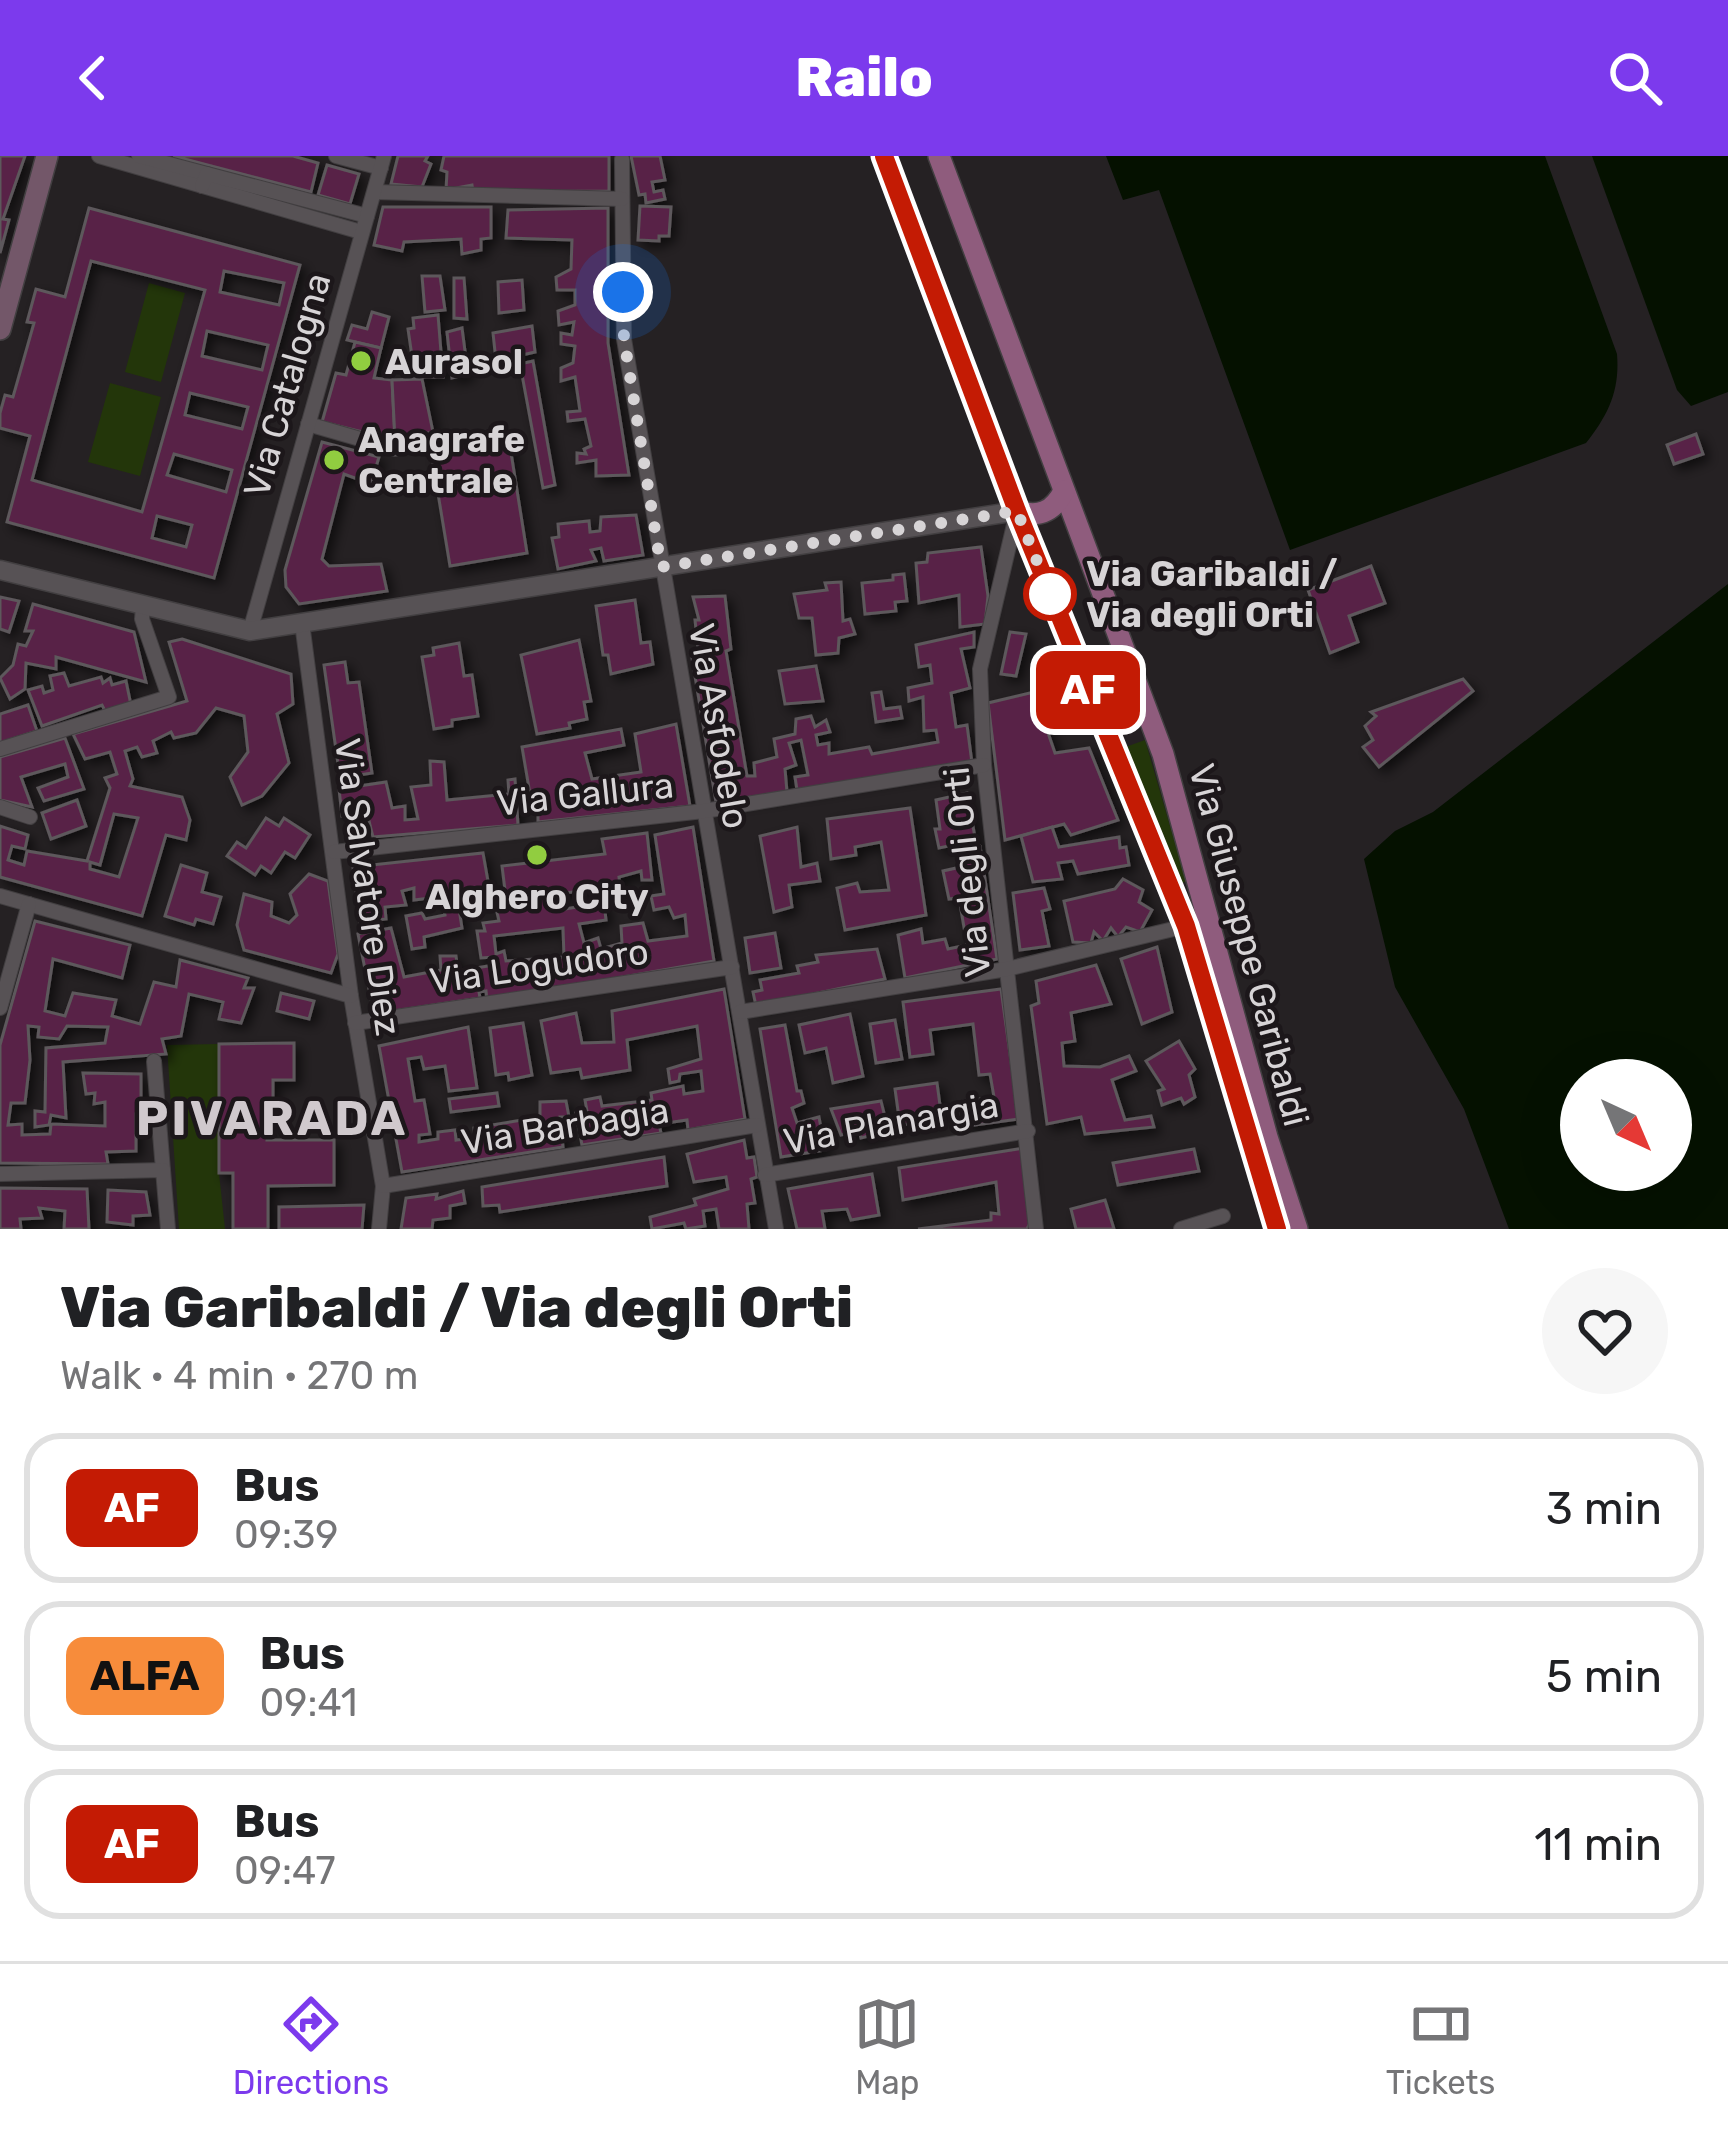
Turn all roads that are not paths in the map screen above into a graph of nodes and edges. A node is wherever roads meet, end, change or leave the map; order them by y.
1 (47, 156) edge
2 (99, 156) edge
3 (139, 156) edge
4 (336, 156) edge
5 (884, 156) edge
6 (939, 156) edge
7 (622, 159) dead end
8 (382, 162) edge
9 (205, 180) junction
10 (375, 191) junction
11 (622, 199) junction
12 (367, 216) junction
13 (362, 232) junction
14 (0, 329) edge
15 (308, 424) junction
16 (394, 449) dead end
17 (1064, 491) junction
18 (1017, 511) junction
19 (661, 567) junction
20 (0, 570) edge
21 (143, 605) junction
22 (302, 623) junction
23 (250, 631) junction
24 (1120, 642) junction
25 (1078, 663) junction
26 (1134, 679) junction
27 (1088, 691) junction
28 (0, 748) edge
29 (984, 764) junction
30 (0, 807) edge
31 (704, 811) junction
32 (30, 817) dead end
33 (334, 852) junction
34 (1196, 880) junction
35 (1170, 887) junction
36 (0, 896) edge
37 (29, 904) junction
38 (1186, 926) junction
39 (732, 967) junction
40 (1007, 969) junction
41 (351, 996) junction
42 (0, 1008) edge
43 (740, 1012) junction
44 (355, 1023) junction
45 (154, 1061) dead end
46 (758, 1125) junction
47 (1028, 1130) junction
48 (163, 1170) junction
49 (0, 1174) edge
50 (765, 1175) junction
51 (383, 1186) junction
52 (1223, 1216) dead end
53 (168, 1229) edge
54 (380, 1229) edge
55 (776, 1229) edge
56 (1036, 1229) edge
57 (1181, 1229) edge
58 (1277, 1229) edge
59 (1298, 1229) edge

1 - 14 main road
2 - 9 street
3 - 9 street
4 - 8 street
5 - 18 main road, Via Giuseppe Garibaldi
6 - 17 main road, Via Giuseppe Garibaldi
7 - 11 street, Via Asfodelo
8 - 10 street, Via Catalogna
9 - 12 street
9 - 13 street
10 - 11 street
10 - 12 street, Via Catalogna
11 - 19 street, Via Asfodelo
12 - 13 street, Via Catalogna
13 - 15 street, Via Catalogna
15 - 16 street
15 - 23 street, Via Catalogna
17 - 18 main road
17 - 24 main road, Via Giuseppe Garibaldi
18 - 19 street
18 - 25 main road, Via Giuseppe Garibaldi
18 - 29 street, Via degli Orti
19 - 22 street
19 - 31 street, Via Asfodelo
20 - 21 street
21 - 23 street
21 - 28 street
22 - 23 street
22 - 33 street, Via Salvatore Diez
24 - 25 main road
24 - 26 main road, Via Giuseppe Garibaldi
25 - 27 main road, Via Giuseppe Garibaldi
26 - 27 main road
26 - 34 main road, Via Giuseppe Garibaldi
27 - 35 main road, Via Giuseppe Garibaldi
29 - 31 street, Via Gallura
29 - 40 street, Via degli Orti
30 - 32 street
31 - 33 street, Via Gallura
31 - 39 street, Via Asfodelo
33 - 41 street, Via Salvatore Diez
34 - 35 main road
34 - 59 main road, Via Giuseppe Garibaldi
35 - 38 main road, Via Giuseppe Garibaldi
36 - 37 street
37 - 41 street
37 - 42 street
38 - 40 street
38 - 58 main road, Via Giuseppe Garibaldi
39 - 43 street, Via Asfodelo
39 - 44 street, Via Logudoro
40 - 43 street
40 - 47 street, Via degli Orti
41 - 44 street, Via Salvatore Diez
43 - 46 street, Via Asfodelo
44 - 51 street, Via Salvatore Diez
45 - 48 street
46 - 50 street, Via Asfodelo
46 - 51 street, Via Barbagia
47 - 50 street, Via Planargia
47 - 56 street, Via degli Orti
48 - 49 street
48 - 53 street
50 - 55 street, Via Asfodelo
51 - 54 street, Via Salvatore Diez
52 - 57 street

